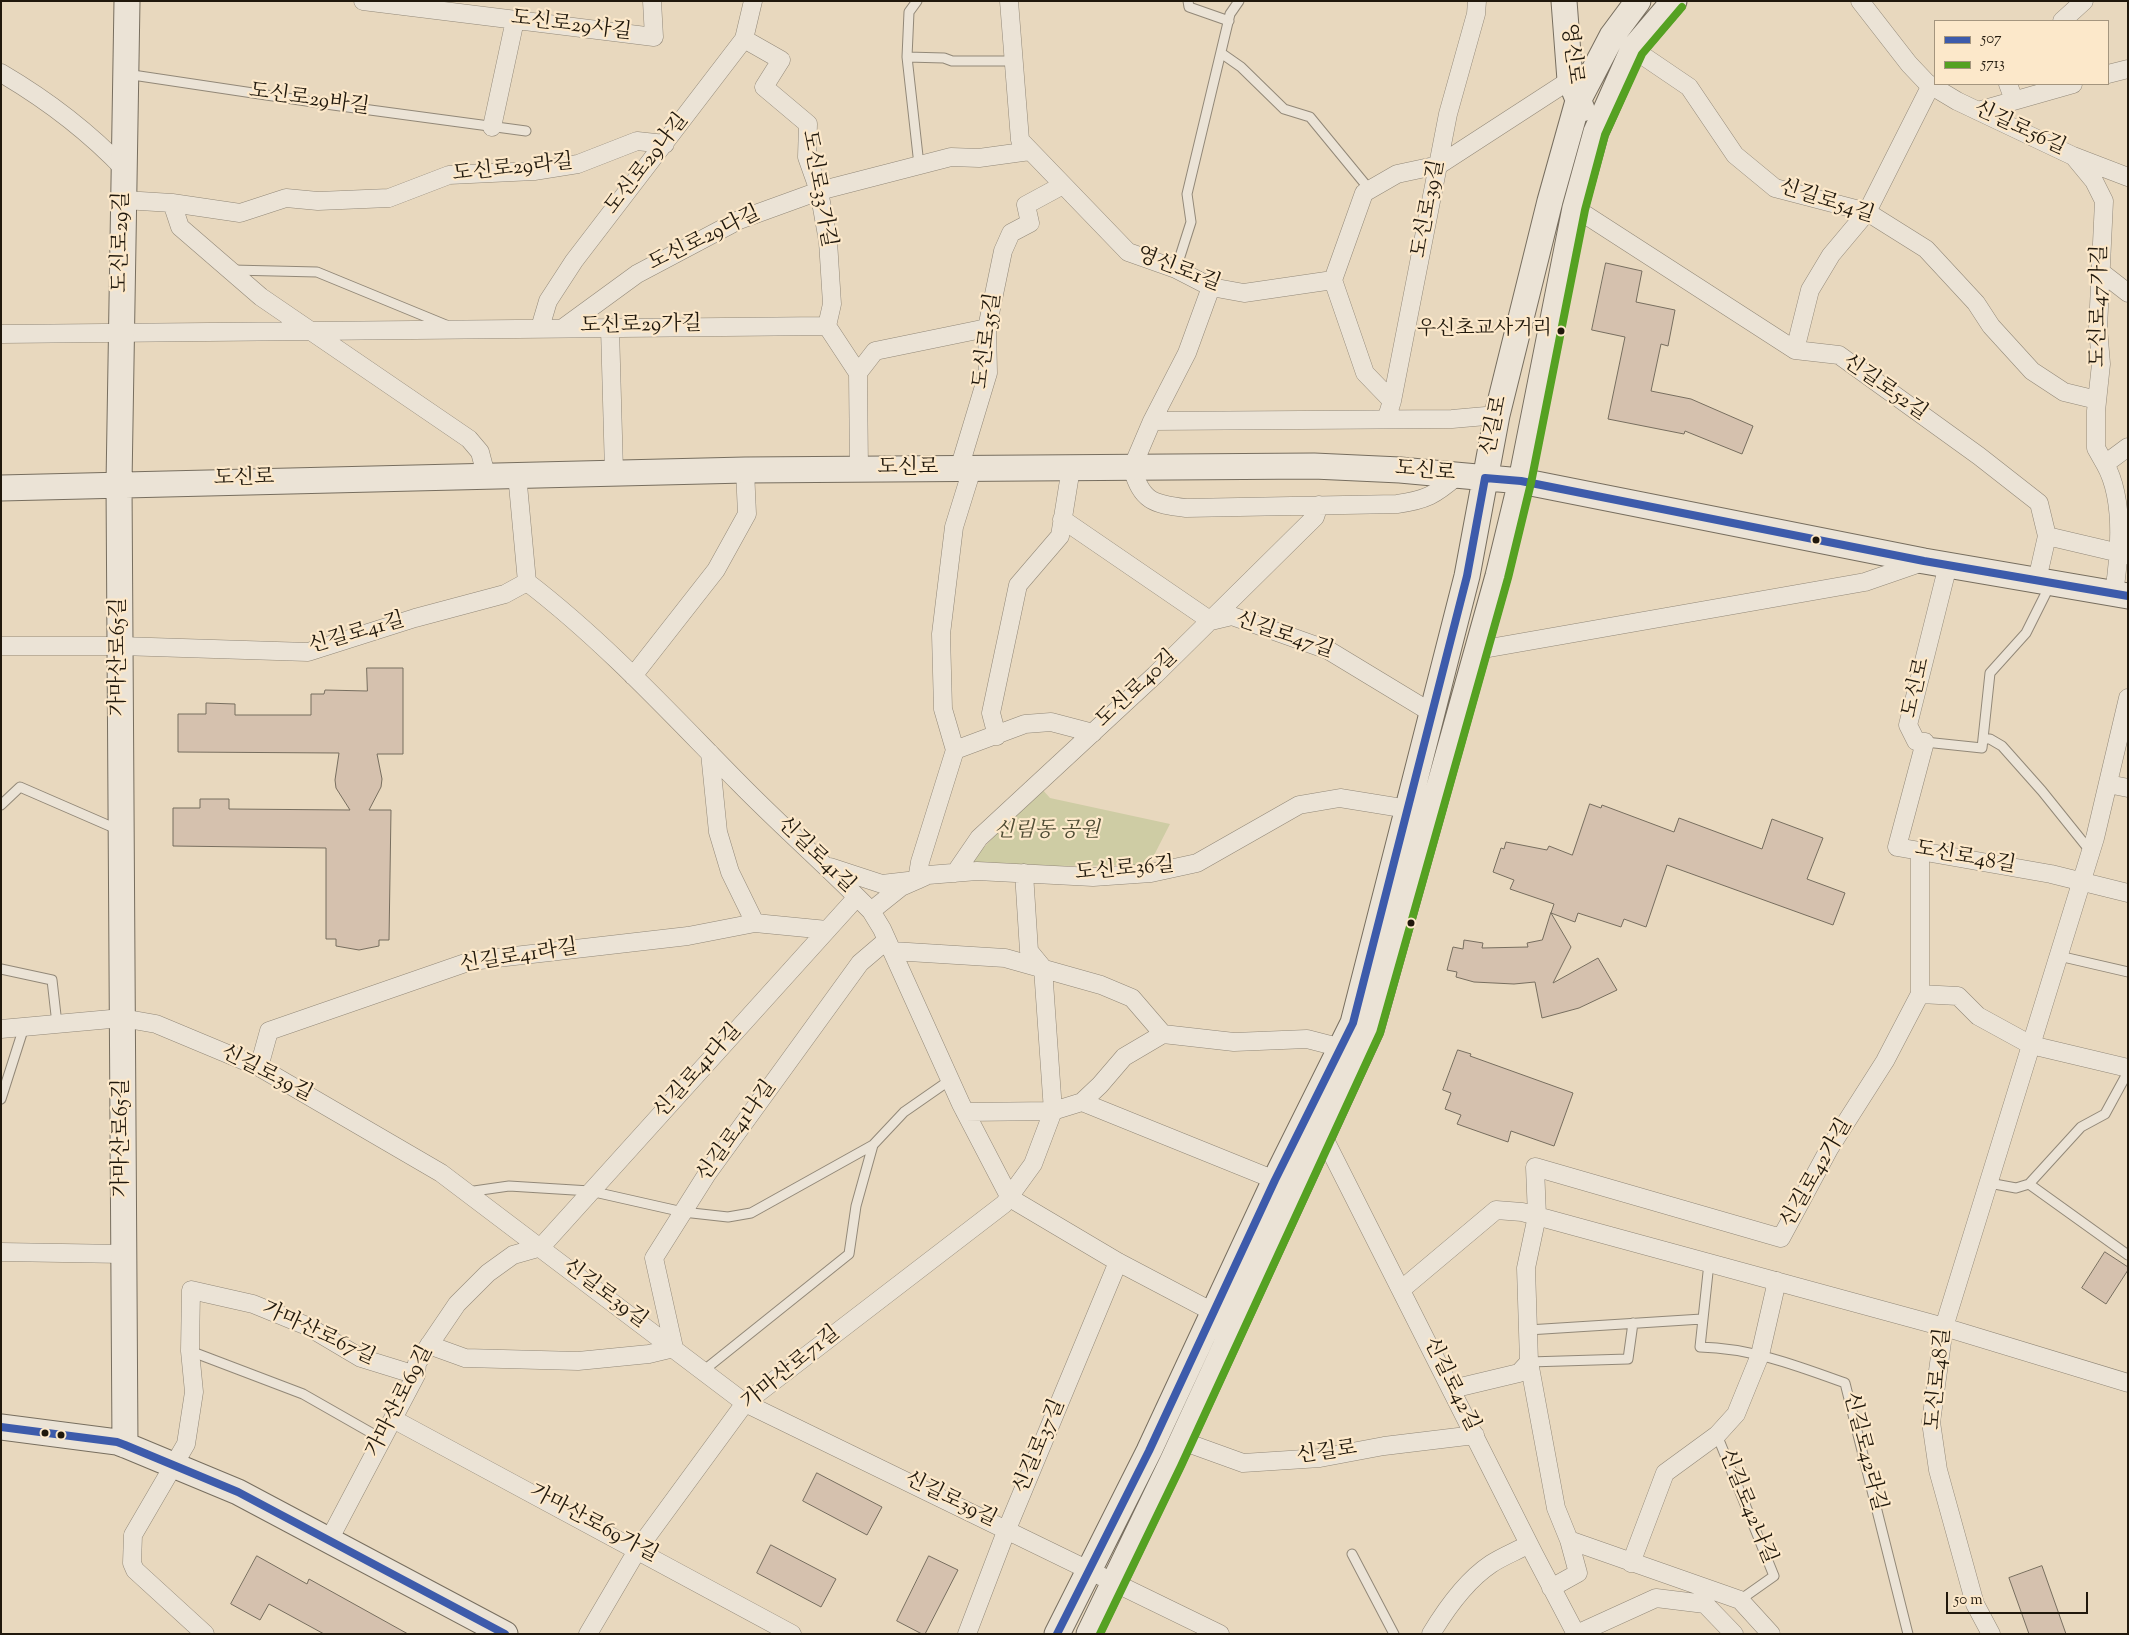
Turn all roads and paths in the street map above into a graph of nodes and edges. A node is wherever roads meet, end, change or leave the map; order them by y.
1 (128, 1) edge
2 (363, 1) edge
3 (652, 1) edge
4 (753, 1) edge
5 (917, 1) edge
6 (1009, 1) edge
7 (1188, 1) edge
8 (1239, 1) edge
9 (1477, 1) edge
10 (1564, 1) edge
11 (1638, 1) edge
12 (1674, 1) edge
13 (1860, 1) edge
14 (2084, 1) edge
15 (515, 20) junction
16 (2063, 20) edge
17 (1229, 21) junction
18 (744, 39) junction
19 (1633, 49) junction
20 (1221, 54) junction
21 (907, 57) junction
22 (1012, 61) junction
23 (2128, 69) edge
24 (1, 73) edge
25 (126, 74) junction
26 (2109, 74) edge
27 (1931, 85) junction
28 (2008, 85) edge
29 (2069, 85) edge
30 (1574, 90) junction
31 (2014, 100) junction
32 (1978, 111) junction
33 (492, 127) junction
34 (526, 131) dead end
35 (1596, 132) junction
36 (665, 144) junction
37 (1030, 151) junction
38 (2073, 156) junction
39 (919, 165) junction
40 (1439, 165) junction
41 (125, 170) junction
42 (2128, 177) edge
43 (1063, 185) junction
44 (1370, 190) junction
45 (819, 191) junction
46 (124, 200) junction
47 (172, 202) junction
48 (1575, 208) junction
49 (1867, 212) junction
50 (1176, 269) junction
51 (229, 270) junction
52 (2101, 272) junction
53 (1334, 280) junction
54 (1211, 287) junction
55 (2128, 293) edge
56 (828, 326) junction
57 (540, 328) junction
58 (563, 328) junction
59 (610, 328) junction
60 (987, 328) junction
61 (455, 329) junction
62 (309, 331) junction
63 (122, 333) junction
64 (1, 334) edge
65 (1796, 350) junction
66 (858, 374) junction
67 (2097, 400) junction
68 (1390, 409) junction
69 (1498, 415) junction
70 (1152, 421) junction
71 (2128, 447) edge
72 (2105, 464) junction
73 (1071, 468) junction
74 (1132, 468) junction
75 (965, 469) junction
76 (744, 470) junction
77 (859, 470) junction
78 (614, 472) junction
79 (517, 474) junction
80 (486, 475) junction
81 (1457, 476) junction
82 (1485, 478) junction
83 (1521, 481) junction
84 (119, 484) junction
85 (1, 488) edge
86 (1319, 504) junction
87 (1062, 519) junction
88 (2047, 536) junction
89 (2124, 553) edge
90 (1936, 563) junction
91 (527, 582) junction
92 (2044, 582) junction
93 (2121, 594) edge
94 (1211, 621) junction
95 (1, 646) edge
96 (120, 646) junction
97 (1478, 650) junction
98 (633, 676) junction
99 (2128, 698) edge
100 (1432, 713) junction
101 (1093, 733) junction
102 (997, 736) junction
103 (1983, 739) junction
104 (1925, 742) junction
105 (955, 750) junction
106 (710, 753) junction
107 (2108, 784) junction
108 (2128, 788) edge
109 (1, 805) edge
110 (1408, 809) junction
111 (121, 831) junction
112 (1920, 851) junction
113 (2091, 852) junction
114 (825, 866) junction
115 (955, 873) junction
116 (1024, 873) junction
117 (917, 880) junction
118 (2082, 882) junction
119 (2128, 893) edge
120 (857, 896) junction
121 (871, 911) junction
122 (755, 923) junction
123 (827, 930) junction
124 (889, 946) junction
125 (2059, 956) junction
126 (1, 968) edge
127 (1043, 968) junction
128 (2128, 972) edge
129 (1920, 994) junction
130 (122, 1018) junction
131 (57, 1024) junction
132 (24, 1027) junction
133 (1, 1029) edge
134 (1162, 1034) junction
135 (2031, 1045) junction
136 (1342, 1048) junction
137 (259, 1067) junction
138 (2128, 1070) edge
139 (950, 1080) junction
140 (1, 1099) edge
141 (1082, 1102) junction
142 (1053, 1111) junction
143 (965, 1112) junction
144 (1323, 1136) junction
145 (873, 1145) junction
146 (1275, 1180) junction
147 (1989, 1182) junction
148 (2029, 1184) junction
149 (590, 1191) junction
150 (466, 1192) junction
151 (1010, 1198) junction
152 (683, 1212) junction
153 (1537, 1216) junction
154 (541, 1247) junction
155 (1, 1252) edge
156 (124, 1254) junction
157 (2128, 1255) edge
158 (1118, 1262) junction
159 (1709, 1263) junction
160 (1777, 1282) junction
161 (1402, 1288) junction
162 (1213, 1312) junction
163 (1702, 1319) junction
164 (1633, 1323) junction
165 (1944, 1327) junction
166 (1528, 1330) junction
167 (429, 1345) junction
168 (674, 1348) junction
169 (190, 1350) junction
170 (1760, 1355) junction
171 (1529, 1362) junction
172 (703, 1371) junction
173 (416, 1375) junction
174 (2128, 1383) edge
175 (1452, 1389) junction
176 (745, 1403) junction
177 (393, 1419) junction
178 (1, 1427) edge
179 (1475, 1435) junction
180 (1717, 1435) junction
181 (382, 1439) junction
182 (1182, 1441) junction
183 (125, 1445) junction
184 (175, 1466) junction
185 (1007, 1529) junction
186 (329, 1540) junction
187 (1569, 1540) junction
188 (1529, 1544) junction
189 (638, 1549) junction
190 (1352, 1554) dead end
191 (1631, 1562) junction
192 (1090, 1569) junction
193 (1684, 1580) junction
194 (1114, 1581) junction
195 (1551, 1588) junction
196 (1740, 1600) junction
197 (1677, 1601) junction
198 (205, 1634) edge
199 (505, 1634) edge
200 (588, 1634) edge
201 (792, 1634) edge
202 (966, 1634) edge
203 (1057, 1634) edge
204 (1089, 1634) edge
205 (1220, 1634) edge
206 (1394, 1634) edge
207 (1431, 1634) edge
208 (1577, 1634) edge
209 (1734, 1634) edge
210 (1771, 1634) edge
211 (1908, 1634) edge
212 (1991, 1634) edge

1 - 25 main road, 도신로29길
2 - 15 street, 도신로29사길
3 - 15 street, 도신로29사길
4 - 18 street, 도신로29나길
5 - 21 lane
6 - 22 street, 영신로1길
7 - 17 lane
8 - 17 lane
9 - 40 street, 도신로39길
10 - 30 main road, 영신로
11 - 30 main road, 신길로
12 - 19 main road, 신길로
13 - 27 street, 신길로56길
14 - 16 street
15 - 33 street
17 - 20 lane
18 - 36 street, 도신로29나길
18 - 45 street, 도신로33가길
19 - 35 main road, 신길로
19 - 49 street, 신길로54길
20 - 44 lane
20 - 50 lane
21 - 22 lane
21 - 39 lane
22 - 37 street, 영신로1길
23 - 26 street
24 - 41 street
25 - 33 lane, 도신로29바길
25 - 41 main road, 도신로29길
27 - 32 street, 신길로56길
27 - 49 street
28 - 31 street
29 - 31 street
30 - 35 main road, 영신로
30 - 40 street
30 - 69 main road, 신길로
31 - 32 street
32 - 38 street, 신길로56길
33 - 34 lane, 도신로29바길
35 - 48 main road, 신길로
36 - 47 street, 도신로29라길
36 - 57 street, 도신로29나길
37 - 39 street, 도신로29다길
37 - 43 street, 영신로1길
38 - 42 street, 신길로56길
38 - 52 street, 도신로47가길
39 - 45 street, 도신로29다길
40 - 44 street
40 - 68 street, 도신로39길
41 - 46 main road, 도신로29길
43 - 50 street, 영신로1길
43 - 60 street, 도신로35길
44 - 53 street
45 - 56 street, 도신로33가길
45 - 58 street, 도신로29다길
46 - 47 street, 도신로29라길
46 - 63 main road, 도신로29길
47 - 51 street
48 - 65 street, 신길로52길
48 - 83 main road, 신길로
49 - 65 street
49 - 67 street, 신길로54길
50 - 54 street, 영신로1길
51 - 61 lane, 도신로29가길
51 - 62 street
52 - 55 street
52 - 67 street, 도신로47가길
53 - 54 street, 영신로1길
53 - 68 street
54 - 70 street
56 - 59 street, 도신로29가길
56 - 66 street
57 - 58 street, 도신로29가길
57 - 61 street, 도신로29가길
58 - 59 street, 도신로29가길
59 - 78 street
60 - 66 street
60 - 75 street, 도신로35길
61 - 62 street, 도신로29가길
62 - 63 street, 도신로29가길
62 - 80 street
63 - 64 street, 도신로29가길
63 - 84 main road, 도신로29길
65 - 88 street, 신길로52길
66 - 77 street
67 - 72 street, 도신로47가길
68 - 69 street
68 - 70 street
69 - 82 main road, 신길로
70 - 74 street
71 - 72 street
72 - 89 street, 도신로47가길
73 - 74 main road, 도신로
73 - 75 main road, 도신로
73 - 87 street
74 - 81 main road, 도신로
74 - 86 street
75 - 77 main road, 도신로
75 - 105 street
76 - 77 main road, 도신로
76 - 78 main road, 도신로
76 - 98 street
78 - 79 main road, 도신로
79 - 80 main road, 도신로
79 - 91 street
80 - 84 main road, 도신로
81 - 82 main road, 도신로
81 - 86 street
82 - 83 main road, 도신로
82 - 100 main road, 신길로
83 - 90 main road, 도신로
83 - 97 main road, 신길로
84 - 85 main road, 도신로
84 - 96 main road, 가마산로65길
86 - 94 street, 도신로40길
87 - 94 street, 신길로47길
87 - 102 street
88 - 89 street
88 - 92 street, 신길로52길
89 - 93 street, 도신로47가길
90 - 92 main road, 도신로
90 - 97 street
90 - 104 street, 도신로
91 - 96 street, 신길로41길
91 - 98 street, 신길로41길
92 - 93 main road, 도신로
92 - 103 lane
94 - 100 street, 신길로47길
94 - 101 street, 도신로40길
95 - 96 street, 신길로41길
96 - 111 main road, 가마산로65길
97 - 144 main road, 신길로
98 - 106 street, 신길로41길
99 - 107 street, 도신로48길
100 - 110 main road, 신길로
101 - 102 street
101 - 115 street, 도신로40길
102 - 105 street
103 - 104 lane, 도신로
103 - 113 lane
104 - 112 street, 도신로48길
105 - 117 street
106 - 114 street, 신길로41길
106 - 122 street
107 - 108 street
107 - 113 street, 도신로48길
109 - 111 lane
110 - 116 street, 도신로36길
110 - 136 main road, 신길로
111 - 130 main road, 가마산로65길
112 - 118 street, 도신로48길
112 - 129 street, 신길로42가길
113 - 118 street, 도신로48길
114 - 117 street, 도신로36길
114 - 120 street, 신길로41길
115 - 116 street, 도신로36길
115 - 117 street, 도신로36길
116 - 127 street
117 - 121 street, 도신로36길
118 - 119 street, 도신로48길
118 - 125 street, 도신로48길
120 - 121 street, 신길로41길
120 - 123 street, 신길로41다길
121 - 124 street, 신길로41길
122 - 123 street, 신길로41라길
122 - 137 street, 신길로41라길
123 - 149 street, 신길로41다길
124 - 127 street
124 - 139 street, 신길로41길
124 - 152 street, 신길로41나길
125 - 128 lane
125 - 135 street, 도신로48길
126 - 131 lane
127 - 134 street
127 - 142 street
129 - 135 street
129 - 153 street, 신길로42가길
130 - 131 street, 신길로39길
130 - 137 street, 신길로39길
130 - 156 main road, 가마산로65길
131 - 132 street, 신길로39길
132 - 133 street, 신길로39길
132 - 140 lane
134 - 136 street
134 - 141 street
135 - 138 street
135 - 147 street, 도신로48길
136 - 146 main road, 신길로
137 - 150 street, 신길로39길
138 - 148 lane
139 - 143 street, 신길로41길
139 - 145 lane
141 - 142 street
141 - 146 street
142 - 143 street
142 - 151 street
143 - 151 street, 신길로41길
144 - 161 street, 신길로42길
144 - 182 main road, 신길로
145 - 152 lane
145 - 172 lane
146 - 162 main road, 신길로
147 - 148 lane
147 - 165 street, 도신로48길
148 - 157 lane
149 - 150 lane
149 - 152 lane
149 - 154 street, 신길로41다길
150 - 154 street, 신길로39길
151 - 158 street
151 - 176 street, 가마산로71길
152 - 168 street, 신길로41나길
153 - 159 street
153 - 161 street
153 - 166 street
154 - 167 street, 가마산로69길
154 - 168 street, 신길로39길
155 - 156 street
156 - 183 main road, 가마산로65길
158 - 162 street
158 - 185 street, 신길로37길
159 - 160 street
159 - 163 lane, 신길로42라길
160 - 165 street
160 - 170 street
161 - 175 street, 신길로42길
162 - 192 main road, 신길로
163 - 164 lane
163 - 170 lane, 신길로42라길
164 - 166 lane
164 - 171 lane
165 - 174 street
165 - 212 street, 도신로48길
166 - 171 street
167 - 168 street
167 - 173 street, 가마산로69길
168 - 172 street, 신길로39길
169 - 173 street, 가마산로67길
169 - 181 lane
169 - 184 street, 가마산로67길
170 - 180 street
170 - 211 lane, 신길로42라길
171 - 175 street
171 - 187 street
172 - 176 street, 신길로39길
173 - 177 street, 가마산로69길
175 - 179 street, 신길로42길
176 - 185 street, 신길로39길
176 - 189 street, 가마산로71길
177 - 181 street, 가마산로69길
177 - 189 street, 가마산로69가길
178 - 183 main road
179 - 182 street, 신길로
179 - 188 street, 신길로42길
180 - 191 street, 신길로42나길
180 - 196 lane, 신길로42나길
181 - 186 street, 가마산로69길
182 - 194 main road, 신길로
183 - 184 main road
184 - 186 main road
184 - 198 street, 가마산로67길
185 - 192 street, 신길로39길
185 - 202 street, 신길로37길
186 - 199 main road
187 - 191 street
187 - 195 street
188 - 195 street, 신길로42길
188 - 207 street
189 - 200 street, 가마산로71길
189 - 201 street, 가마산로69가길
190 - 206 lane
191 - 193 street
192 - 194 street, 신길로39길
192 - 203 main road, 신길로
193 - 196 street
193 - 197 street
194 - 204 main road, 신길로
194 - 205 street, 신길로39길
195 - 208 street, 신길로42길
196 - 210 street
197 - 208 street
197 - 209 street

